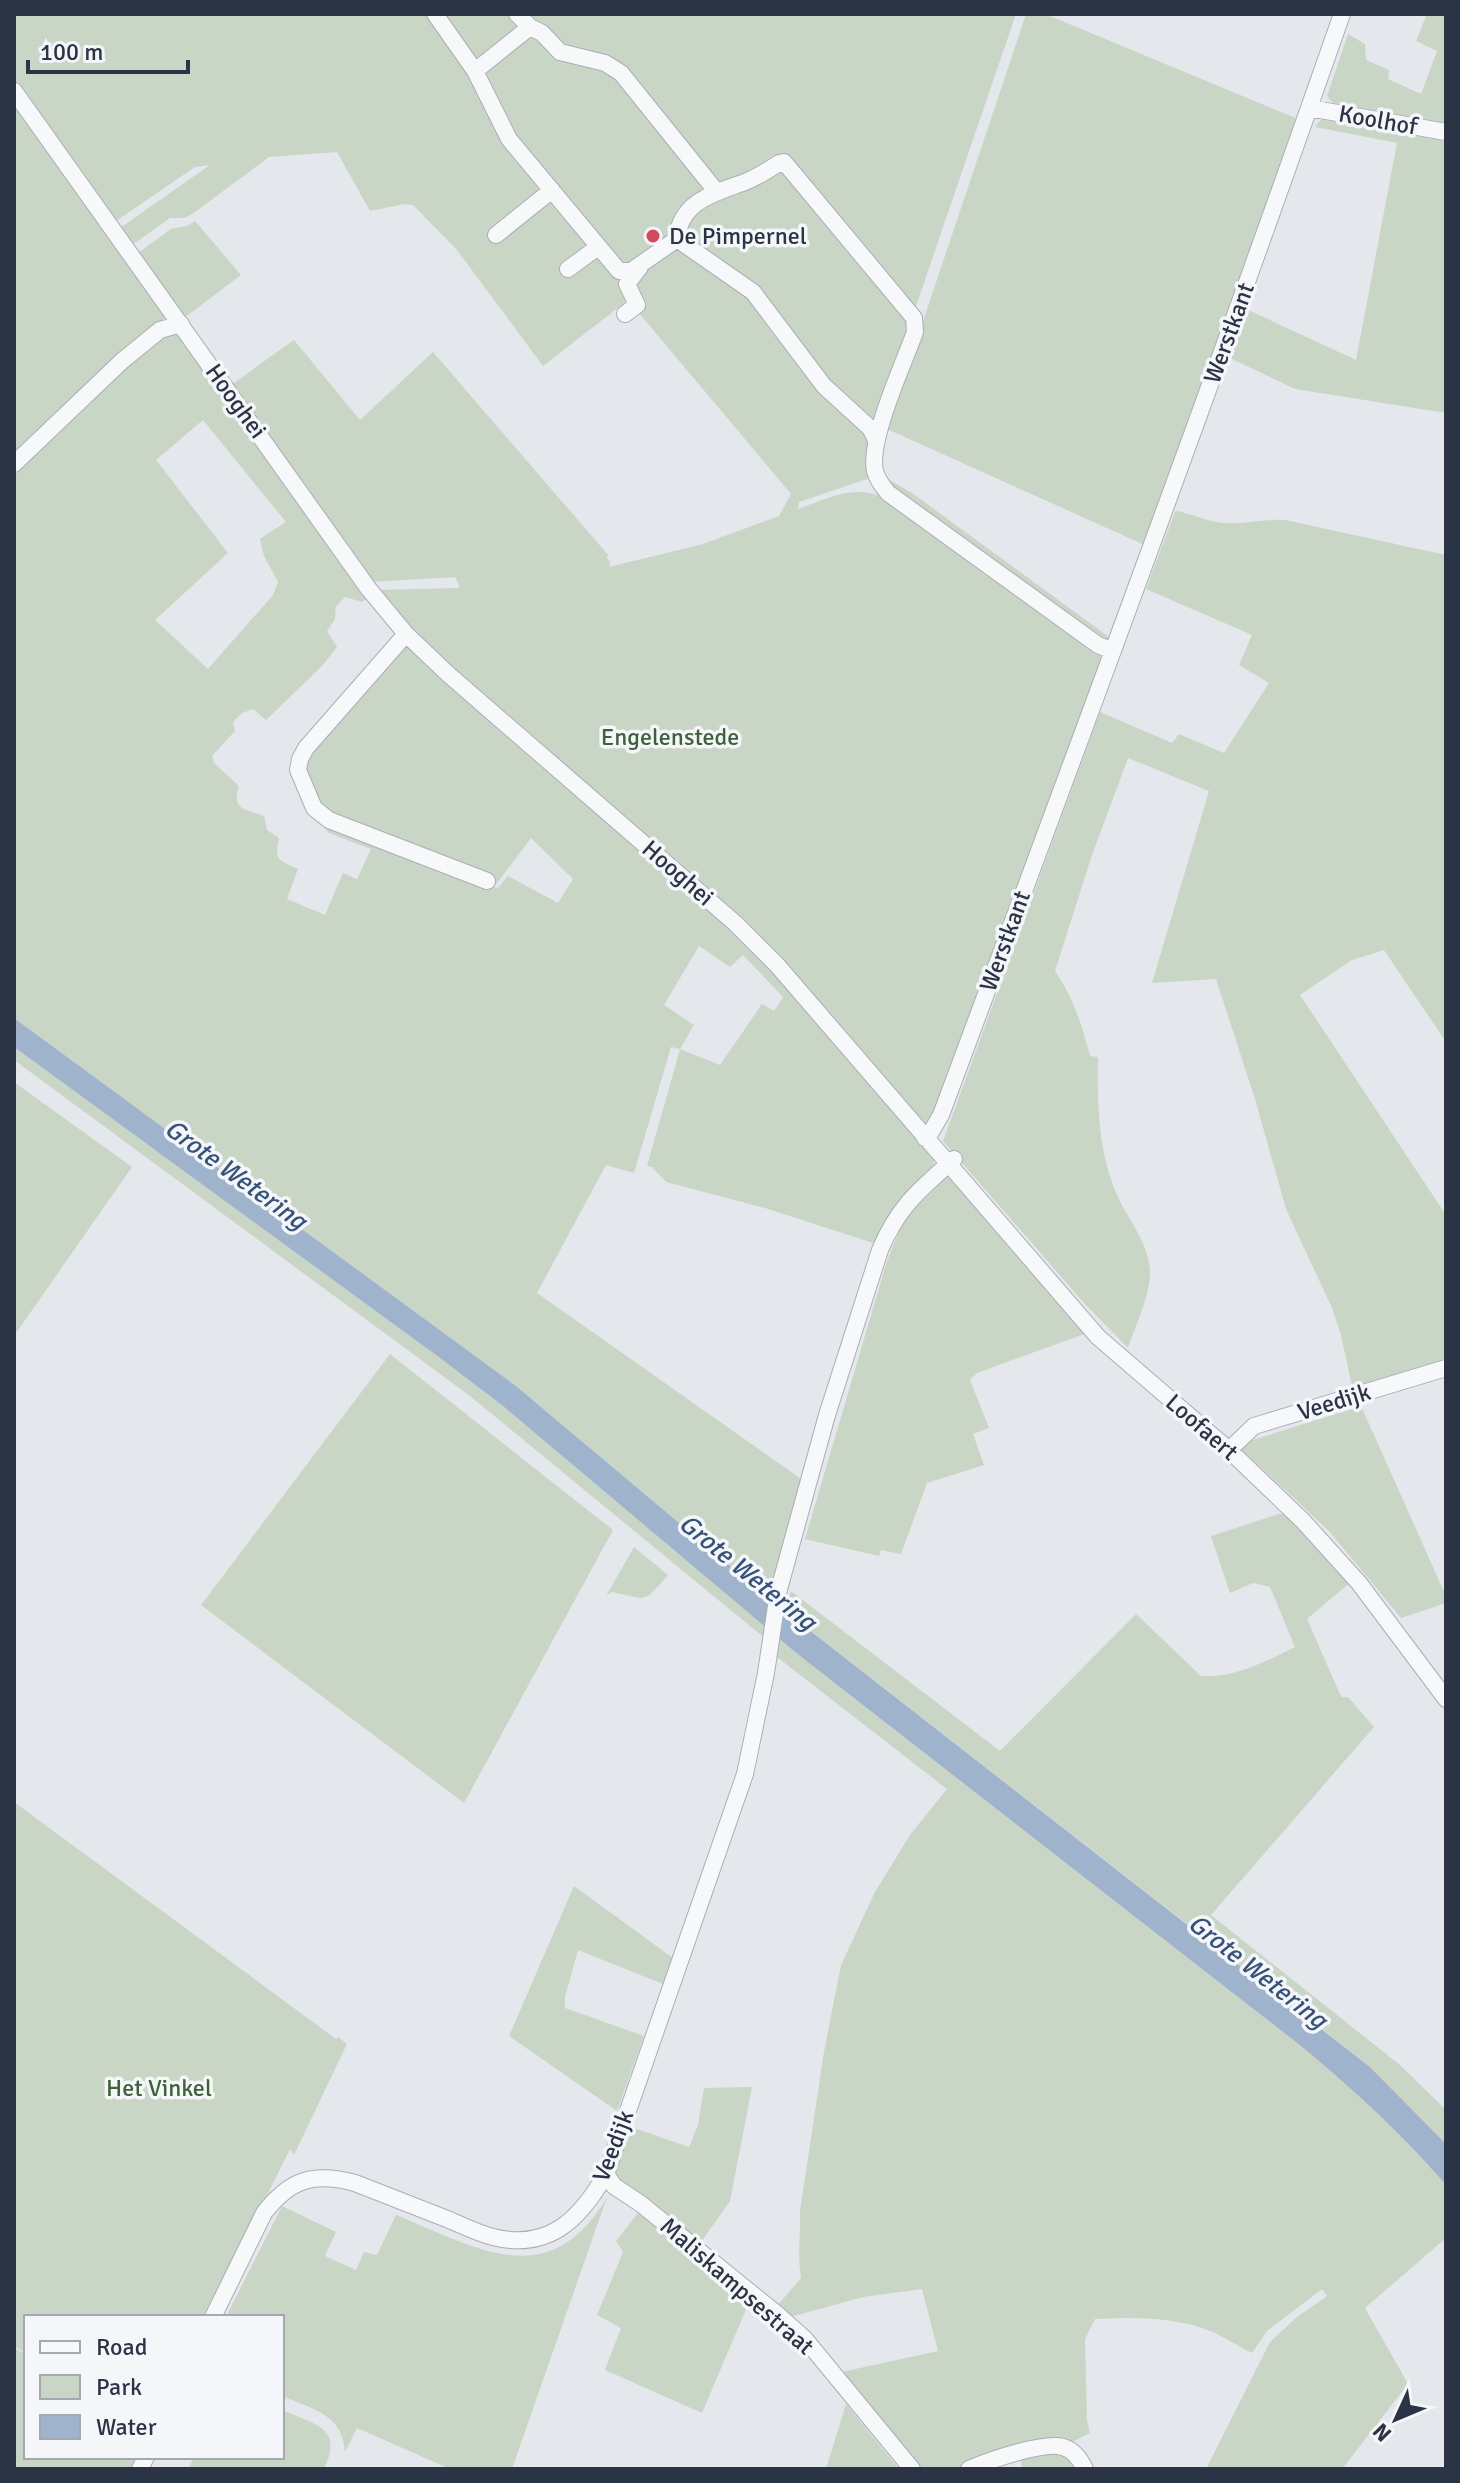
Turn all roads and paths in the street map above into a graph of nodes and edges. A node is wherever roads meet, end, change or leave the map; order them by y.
1 (435, 14) edge
2 (517, 14) edge
3 (1342, 14) edge
4 (530, 27) junction
5 (475, 71) junction
6 (14, 91) edge
7 (1309, 108) junction
8 (1446, 132) edge
9 (552, 190) junction
10 (716, 191) junction
11 (496, 235) dead end
12 (677, 239) junction
13 (598, 247) junction
14 (642, 261) junction
15 (568, 269) dead end
16 (625, 314) dead end
17 (181, 324) junction
18 (876, 440) junction
19 (14, 464) edge
20 (406, 634) junction
21 (1113, 651) junction
22 (487, 881) dead end
23 (925, 1138) junction
24 (951, 1162) junction
25 (1446, 1368) edge
26 (1229, 1450) junction
27 (1446, 1699) edge
28 (606, 2183) junction
29 (214, 2315) edge
30 (912, 2469) edge
31 (969, 2469) edge
32 (1085, 2469) edge

1 - 5 street
2 - 4 street
3 - 7 street, Werstkant
4 - 5 street
4 - 10 street
5 - 9 street
6 - 17 street, Hooghei
7 - 8 street, Koolhof
7 - 21 street, Werstkant
9 - 11 street
9 - 13 street
10 - 12 street
10 - 18 street
12 - 14 street
12 - 18 street
13 - 14 street
13 - 15 street
14 - 16 street
17 - 19 street
17 - 20 street, Hooghei
18 - 21 street
20 - 22 street
20 - 23 street, Hooghei
21 - 23 street, Werstkant
23 - 24 street, Loofaert
24 - 26 street, Loofaert
24 - 28 street, Veedijk
25 - 26 street, Veedijk
26 - 27 street, Loofaert
28 - 29 street, Veedijk
28 - 30 street, Maliskampsestraat
31 - 32 street

